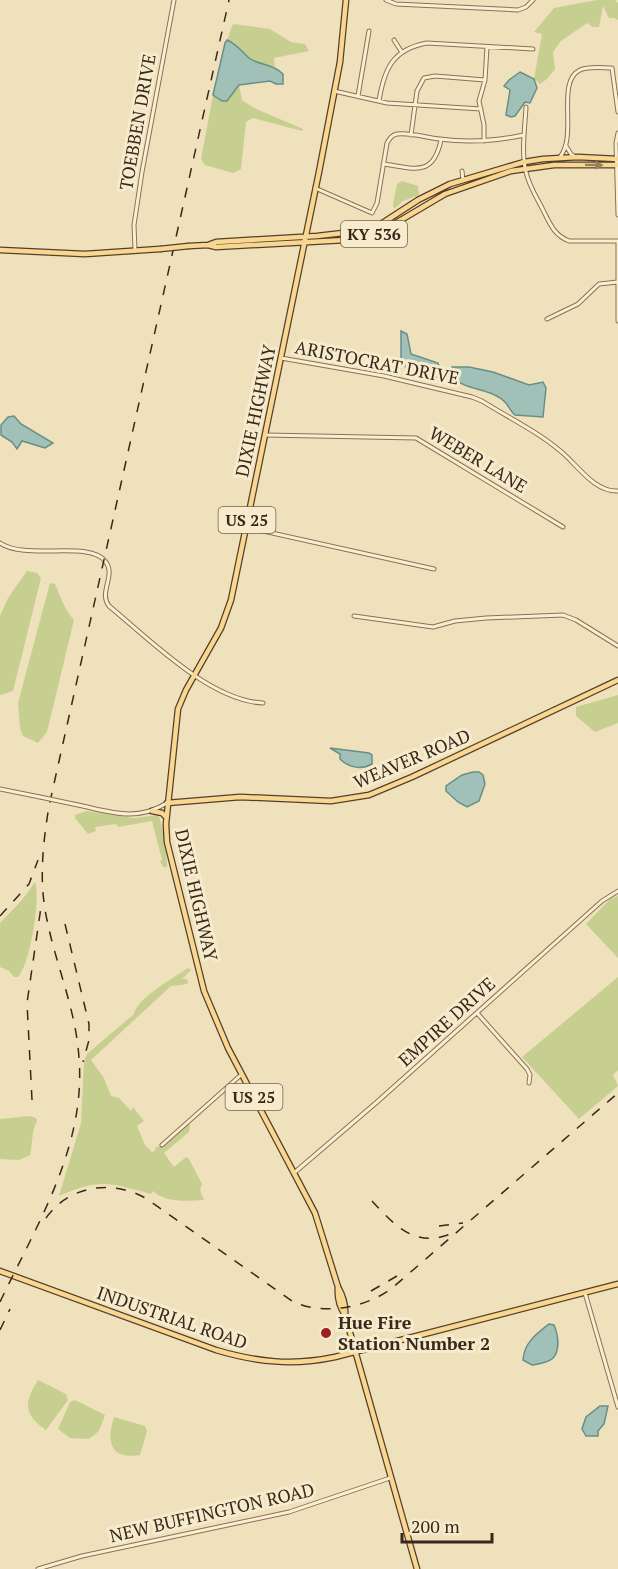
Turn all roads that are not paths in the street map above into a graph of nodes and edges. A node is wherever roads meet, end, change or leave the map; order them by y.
1 (174, 0) edge
2 (346, 0) edge
3 (386, 0) edge
4 (533, 0) edge
5 (369, 31) dead end
6 (394, 40) dead end
7 (487, 47) junction
8 (533, 49) dead end
9 (401, 52) junction
10 (485, 80) junction
11 (334, 91) junction
12 (358, 96) junction
13 (379, 101) junction
14 (414, 104) junction
15 (526, 107) dead end
16 (481, 110) junction
17 (618, 112) edge
18 (618, 133) edge
19 (411, 135) junction
20 (524, 135) junction
21 (441, 140) junction
22 (484, 141) junction
23 (566, 146) junction
24 (578, 157) junction
25 (559, 158) junction
26 (617, 159) edge
27 (524, 162) junction
28 (383, 164) junction
29 (617, 165) edge
30 (525, 168) junction
31 (462, 171) dead end
32 (463, 180) junction
33 (315, 188) junction
34 (618, 200) edge
35 (618, 215) edge
36 (305, 240) junction
37 (618, 242) edge
38 (291, 243) junction
39 (208, 245) junction
40 (0, 250) edge
41 (135, 250) junction
42 (302, 252) junction
43 (618, 282) edge
44 (547, 319) dead end
45 (618, 321) edge
46 (281, 358) junction
47 (264, 435) junction
48 (618, 491) edge
49 (245, 527) junction
50 (563, 527) dead end
51 (0, 543) edge
52 (434, 569) dead end
53 (354, 616) dead end
54 (618, 646) edge
55 (194, 675) junction
56 (618, 680) edge
57 (263, 703) dead end
58 (0, 789) edge
59 (168, 792) junction
60 (181, 801) junction
61 (167, 803) junction
62 (153, 810) junction
63 (166, 817) junction
64 (618, 891) edge
65 (477, 1013) junction
66 (242, 1074) junction
67 (529, 1083) dead end
68 (162, 1145) dead end
69 (294, 1173) junction
70 (0, 1271) edge
71 (618, 1284) edge
72 (585, 1293) junction
73 (356, 1351) junction
74 (618, 1407) edge
75 (390, 1478) junction
76 (38, 1569) edge
77 (417, 1569) edge

1 - 41 street, TOEBBEN DRIVE
2 - 11 main road, DIXIE HIGHWAY / US 25
3 - 4 street
5 - 12 street
6 - 9 street
7 - 8 street
7 - 9 street
7 - 10 street
9 - 13 street
10 - 14 street
10 - 16 street
11 - 12 street
11 - 33 main road, DIXIE HIGHWAY / US 25
12 - 13 street
13 - 14 street
14 - 16 street
14 - 19 street
15 - 20 street
16 - 22 street
17 - 23 street
18 - 26 street
19 - 21 street
19 - 28 street
20 - 22 street
20 - 27 street
21 - 22 street
21 - 28 street
23 - 24 street
23 - 25 street
24 - 25 main road, KY 536
24 - 26 main road, KY 536
25 - 27 main road, KY 536
26 - 29 street
27 - 30 street
27 - 32 main road, KY 536
28 - 33 street
30 -> 29 main road, KY 536
29 - 34 street
30 - 36 main road, KY 536
30 - 37 street
31 - 32 street
32 - 36 main road, KY 536
33 - 36 main road, DIXIE HIGHWAY / US 25
34 - 35 street
36 - 38 main road, KY 536
36 - 39 main road, KY 536
36 - 42 main road, DIXIE HIGHWAY / US 25
37 - 43 street
38 - 39 main road, KY 536
38 - 42 main road
39 - 41 main road, KY 536, bridge
40 - 41 main road, KY 536
42 - 46 main road, DIXIE HIGHWAY / US 25
43 - 44 street
43 - 45 street
46 - 47 main road, DIXIE HIGHWAY / US 25
46 - 48 street, ARISTOCRAT DRIVE
47 - 49 main road, DIXIE HIGHWAY / US 25
47 - 50 street, WEBER LANE
49 - 52 street
49 - 55 main road, DIXIE HIGHWAY / US 25
51 - 55 street
53 - 54 street
55 - 57 street
55 - 59 main road, DIXIE HIGHWAY / US 25
56 - 60 main road, WEAVER ROAD
58 - 62 street, bridge
59 - 60 main road
59 - 61 main road, DIXIE HIGHWAY / US 25
60 - 61 main road, WEAVER ROAD
61 - 62 street
61 - 63 main road, DIXIE HIGHWAY / US 25
62 - 63 main road
63 - 66 main road, DIXIE HIGHWAY / US 25
64 - 65 street, EMPIRE DRIVE
65 - 67 street
65 - 69 street, EMPIRE DRIVE
66 - 68 street
66 - 69 main road, DIXIE HIGHWAY / US 25
69 - 73 main road, DIXIE HIGHWAY / US 25
70 - 73 main road, INDUSTRIAL ROAD
71 - 72 main road, INDUSTRIAL ROAD
72 - 73 main road, INDUSTRIAL ROAD
72 - 74 street
73 - 75 main road, DIXIE HIGHWAY / US 25
75 - 76 street, NEW BUFFINGTON ROAD
75 - 77 main road, DIXIE HIGHWAY / US 25

